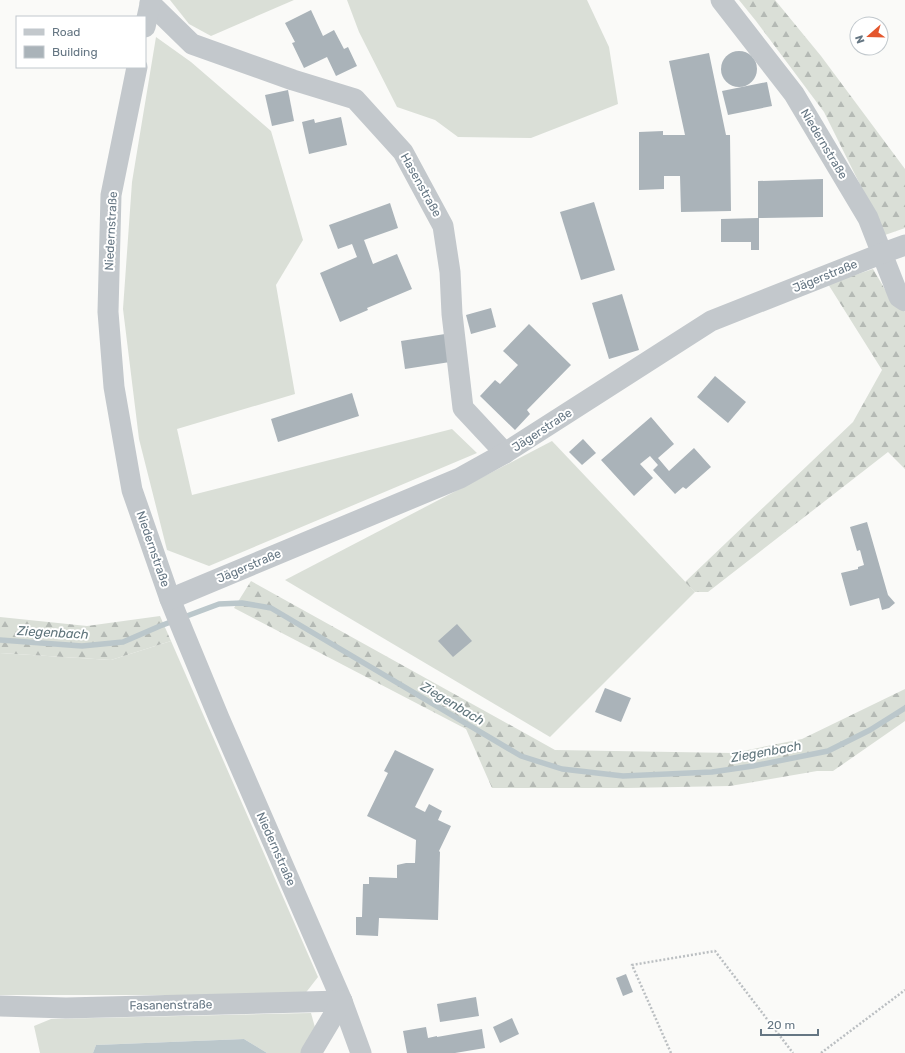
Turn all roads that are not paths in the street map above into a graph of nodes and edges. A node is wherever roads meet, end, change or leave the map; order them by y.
1 (721, 0) edge
2 (150, 2) edge
3 (146, 22) edge
4 (137, 68) edge
5 (905, 245) edge
6 (883, 253) junction
7 (905, 301) edge
8 (505, 453) junction
9 (172, 603) junction
10 (342, 1001) junction
11 (0, 1006) edge
12 (311, 1053) edge
13 (361, 1053) edge

1 - 6 street, Niedernstraße
2 - 3 street
2 - 8 street, Hasenstraße
4 - 9 street, Niedernstraße
5 - 6 street, Jägerstraße
6 - 7 street, Niedernstraße
6 - 8 street, Jägerstraße
8 - 9 street, Jägerstraße
9 - 10 street, Niedernstraße
10 - 11 street, Fasanenstraße
10 - 12 street
10 - 13 street

